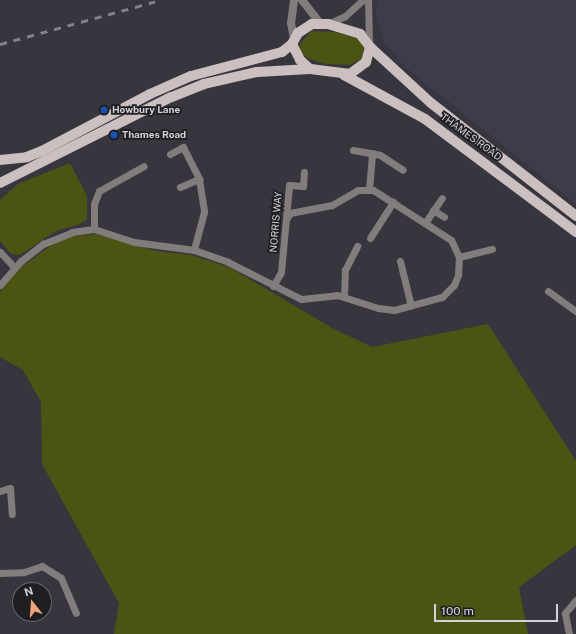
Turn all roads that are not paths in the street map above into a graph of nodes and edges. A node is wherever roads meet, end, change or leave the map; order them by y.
1 (294, 0) edge
2 (302, 0) edge
3 (363, 0) edge
4 (368, 0) edge
5 (324, 24) junction
6 (293, 41) junction
7 (370, 45) junction
8 (310, 69) junction
9 (344, 75) junction
10 (353, 150) dead end
11 (372, 153) junction
12 (170, 154) dead end
13 (0, 160) edge
14 (144, 166) dead end
15 (403, 170) dead end
16 (304, 172) dead end
17 (199, 179) junction
18 (0, 183) edge
19 (180, 187) dead end
20 (369, 189) junction
21 (442, 198) dead end
22 (394, 202) junction
23 (433, 210) junction
24 (576, 216) edge
25 (444, 217) dead end
26 (287, 218) junction
27 (425, 223) junction
28 (94, 229) junction
29 (576, 232) edge
30 (370, 238) dead end
31 (357, 246) dead end
32 (492, 249) dead end
33 (194, 250) junction
34 (0, 252) edge
35 (459, 258) junction
36 (400, 262) dead end
37 (14, 267) junction
38 (0, 285) edge
39 (273, 286) junction
40 (548, 291) dead end
41 (344, 296) junction
42 (411, 306) junction
43 (576, 311) edge
44 (0, 491) edge
45 (12, 514) dead end
46 (0, 573) edge
47 (576, 600) edge
48 (76, 614) dead end
49 (569, 634) edge

1 - 6 street
2 - 5 street
3 - 5 street
4 - 7 street
5 - 6 main road
5 - 7 main road, THAMES ROAD
6 - 8 main road
6 - 13 main road
7 - 9 main road
7 - 24 main road, THAMES ROAD
8 - 9 main road, THAMES ROAD
8 - 18 main road, THAMES ROAD
9 - 29 main road, THAMES ROAD
10 - 11 street
11 - 15 street
11 - 20 street
12 - 17 street
14 - 28 street
16 - 26 street, NORRIS WAY
17 - 19 street
17 - 33 street
20 - 22 street
20 - 26 street
21 - 23 street
22 - 27 street
22 - 30 street
23 - 25 street
23 - 27 street
26 - 39 street, NORRIS WAY
27 - 35 street
28 - 33 street
28 - 37 street
31 - 41 street
32 - 35 street
33 - 39 street
34 - 37 street
35 - 42 street
36 - 42 street
37 - 38 street
39 - 41 street
40 - 43 street
41 - 42 street
44 - 45 street
46 - 48 street
47 - 49 street

